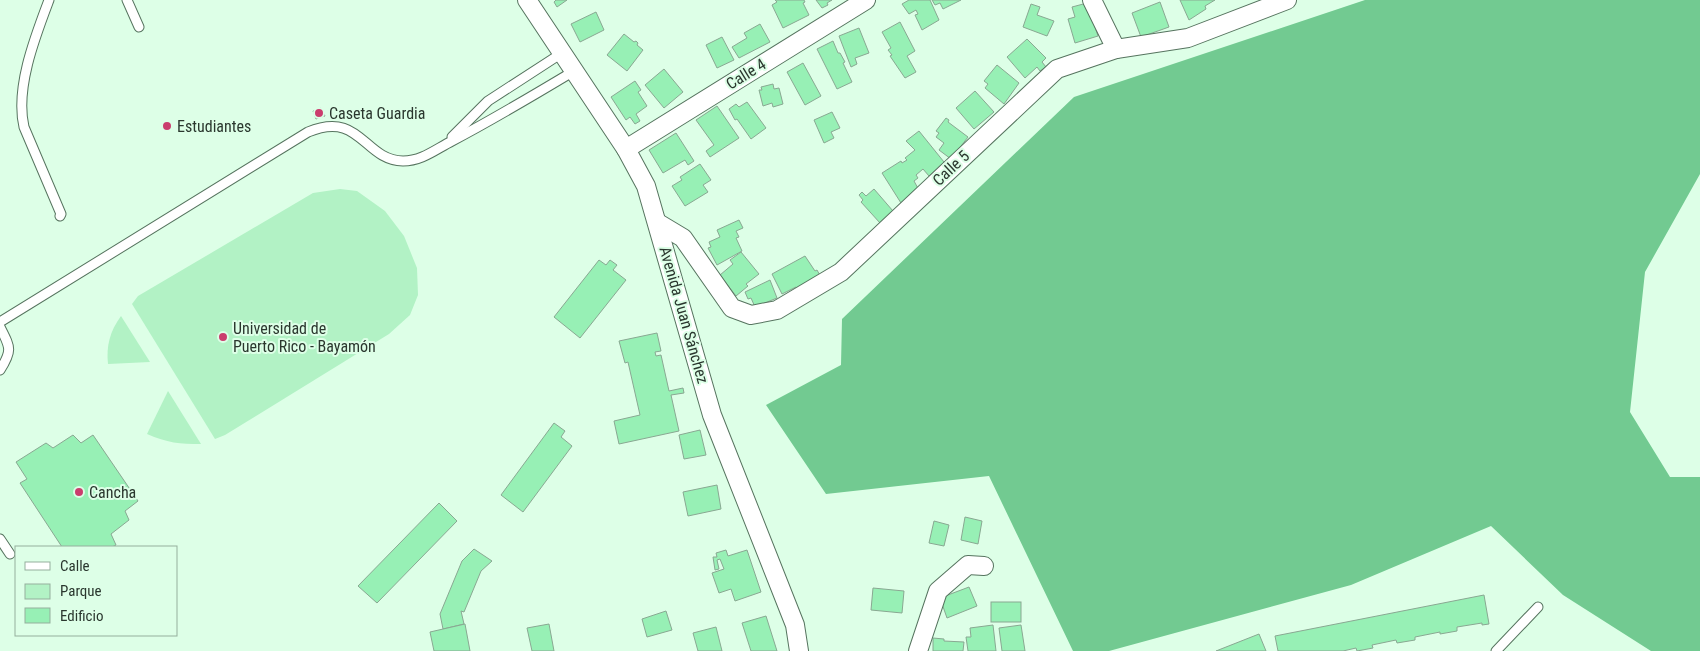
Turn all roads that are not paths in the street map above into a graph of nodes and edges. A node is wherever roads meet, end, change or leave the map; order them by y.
1 (49, 0) edge
2 (127, 0) edge
3 (527, 0) edge
4 (866, 0) edge
5 (1092, 0) edge
6 (1287, 0) edge
7 (139, 27) dead end
8 (1116, 49) junction
9 (562, 53) junction
10 (574, 71) junction
11 (444, 145) junction
12 (626, 149) junction
13 (60, 216) dead end
14 (658, 224) junction
15 (0, 322) edge
16 (0, 327) edge
17 (0, 370) edge
18 (0, 539) edge
19 (10, 554) dead end
20 (984, 566) dead end
21 (1538, 608) dead end
22 (799, 651) edge
23 (918, 651) edge
24 (1496, 651) edge

1 - 13 lane
2 - 7 lane
3 - 9 street, Avenida Juan Sánchez
4 - 12 street, Calle 4
5 - 8 street
6 - 8 street, Calle 5
8 - 14 street, Calle 5
9 - 10 street, Avenida Juan Sánchez
9 - 11 lane
10 - 11 lane
10 - 12 street, Avenida Juan Sánchez
11 - 15 lane
12 - 14 street, Avenida Juan Sánchez
14 - 22 street, Avenida Juan Sánchez
16 - 17 lane
18 - 19 lane
20 - 23 street
21 - 24 lane

